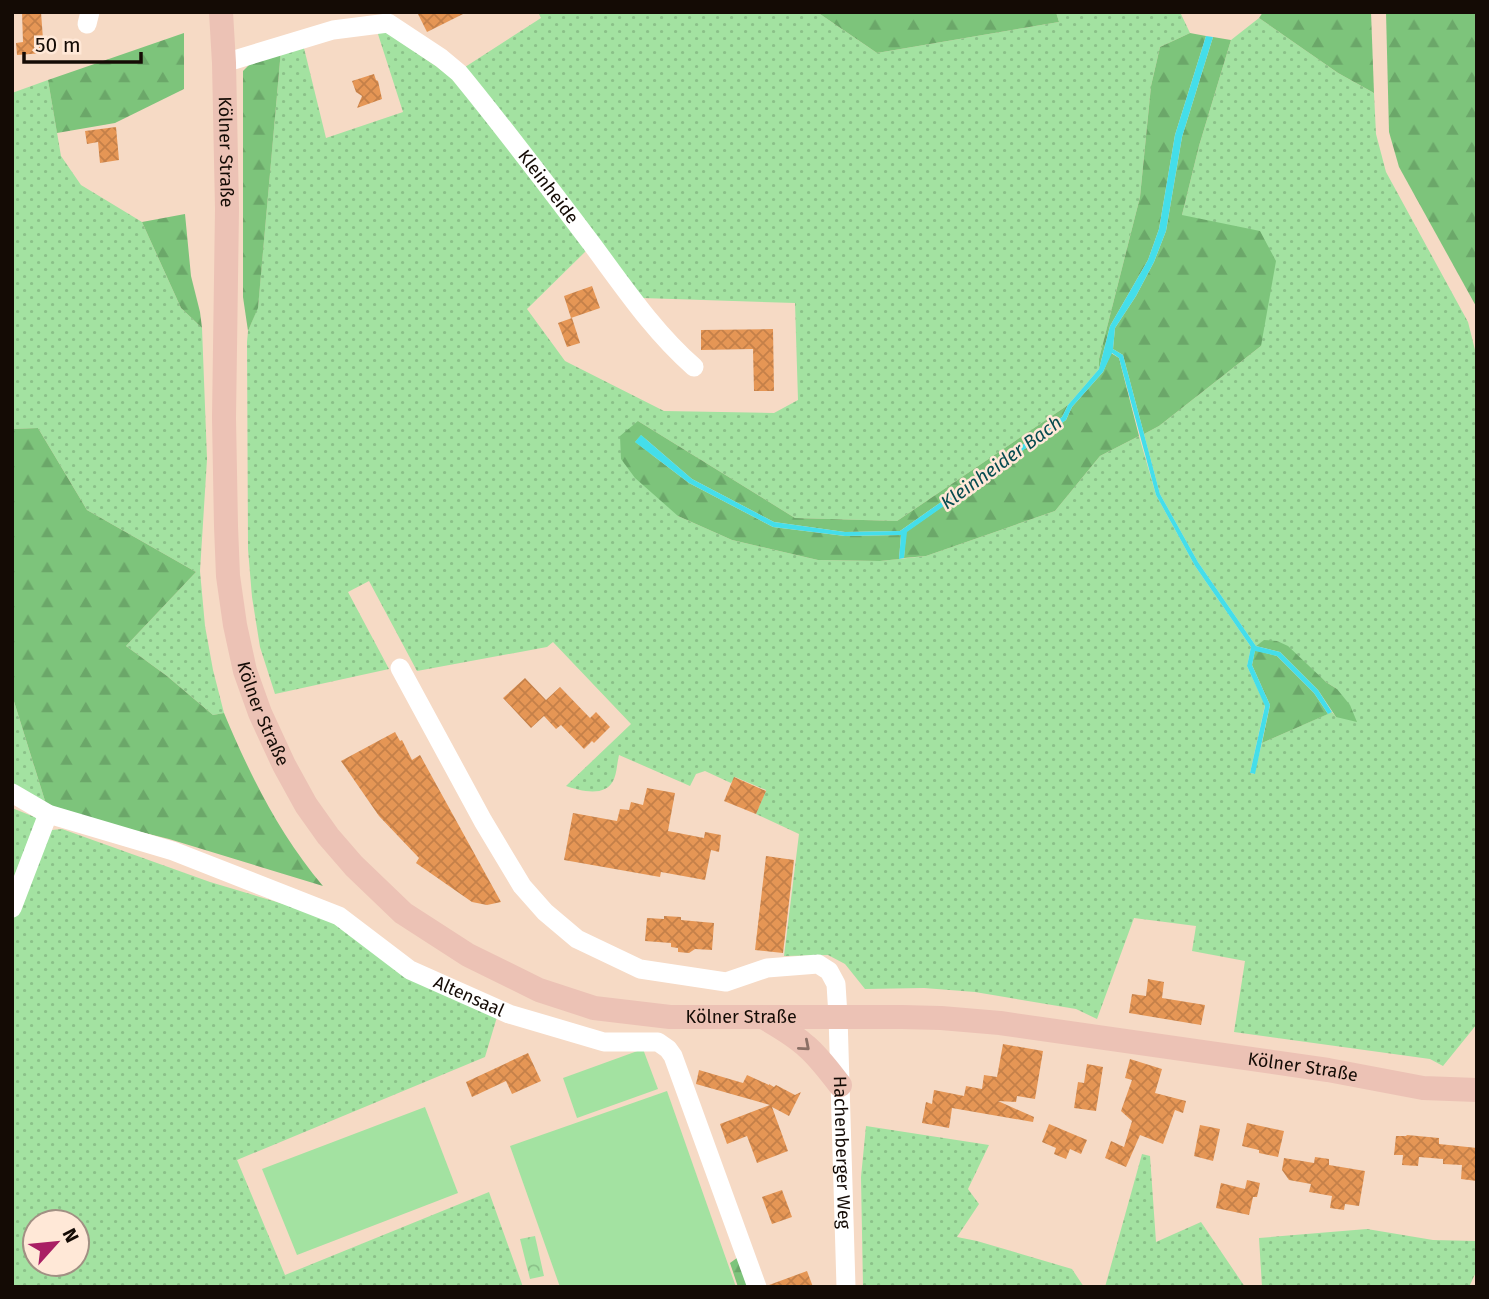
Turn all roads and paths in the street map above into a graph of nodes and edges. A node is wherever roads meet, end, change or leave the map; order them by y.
1 (221, 12) edge
2 (386, 18) edge
3 (224, 63) junction
4 (694, 367) dead end
5 (400, 668) dead end
6 (12, 793) edge
7 (48, 814) junction
8 (12, 908) edge
9 (838, 1016) junction
10 (762, 1017) junction
11 (840, 1084) junction
12 (1477, 1090) edge
13 (757, 1287) edge
14 (846, 1287) edge

1 - 3 main road, Kölner Straße
2 - 3 street, Kleinheide
2 - 4 street, Kleinheide
3 - 10 main road, Kölner Straße
5 - 9 street, Kölner Straße
6 - 7 street, Altensaal
7 - 8 street
7 - 13 street, Altensaal
9 - 10 main road, Kölner Straße
9 - 11 street, Hachenberger Weg
9 - 12 main road, Kölner Straße
10 -> 11 main road
11 - 14 street, Hachenberger Weg

